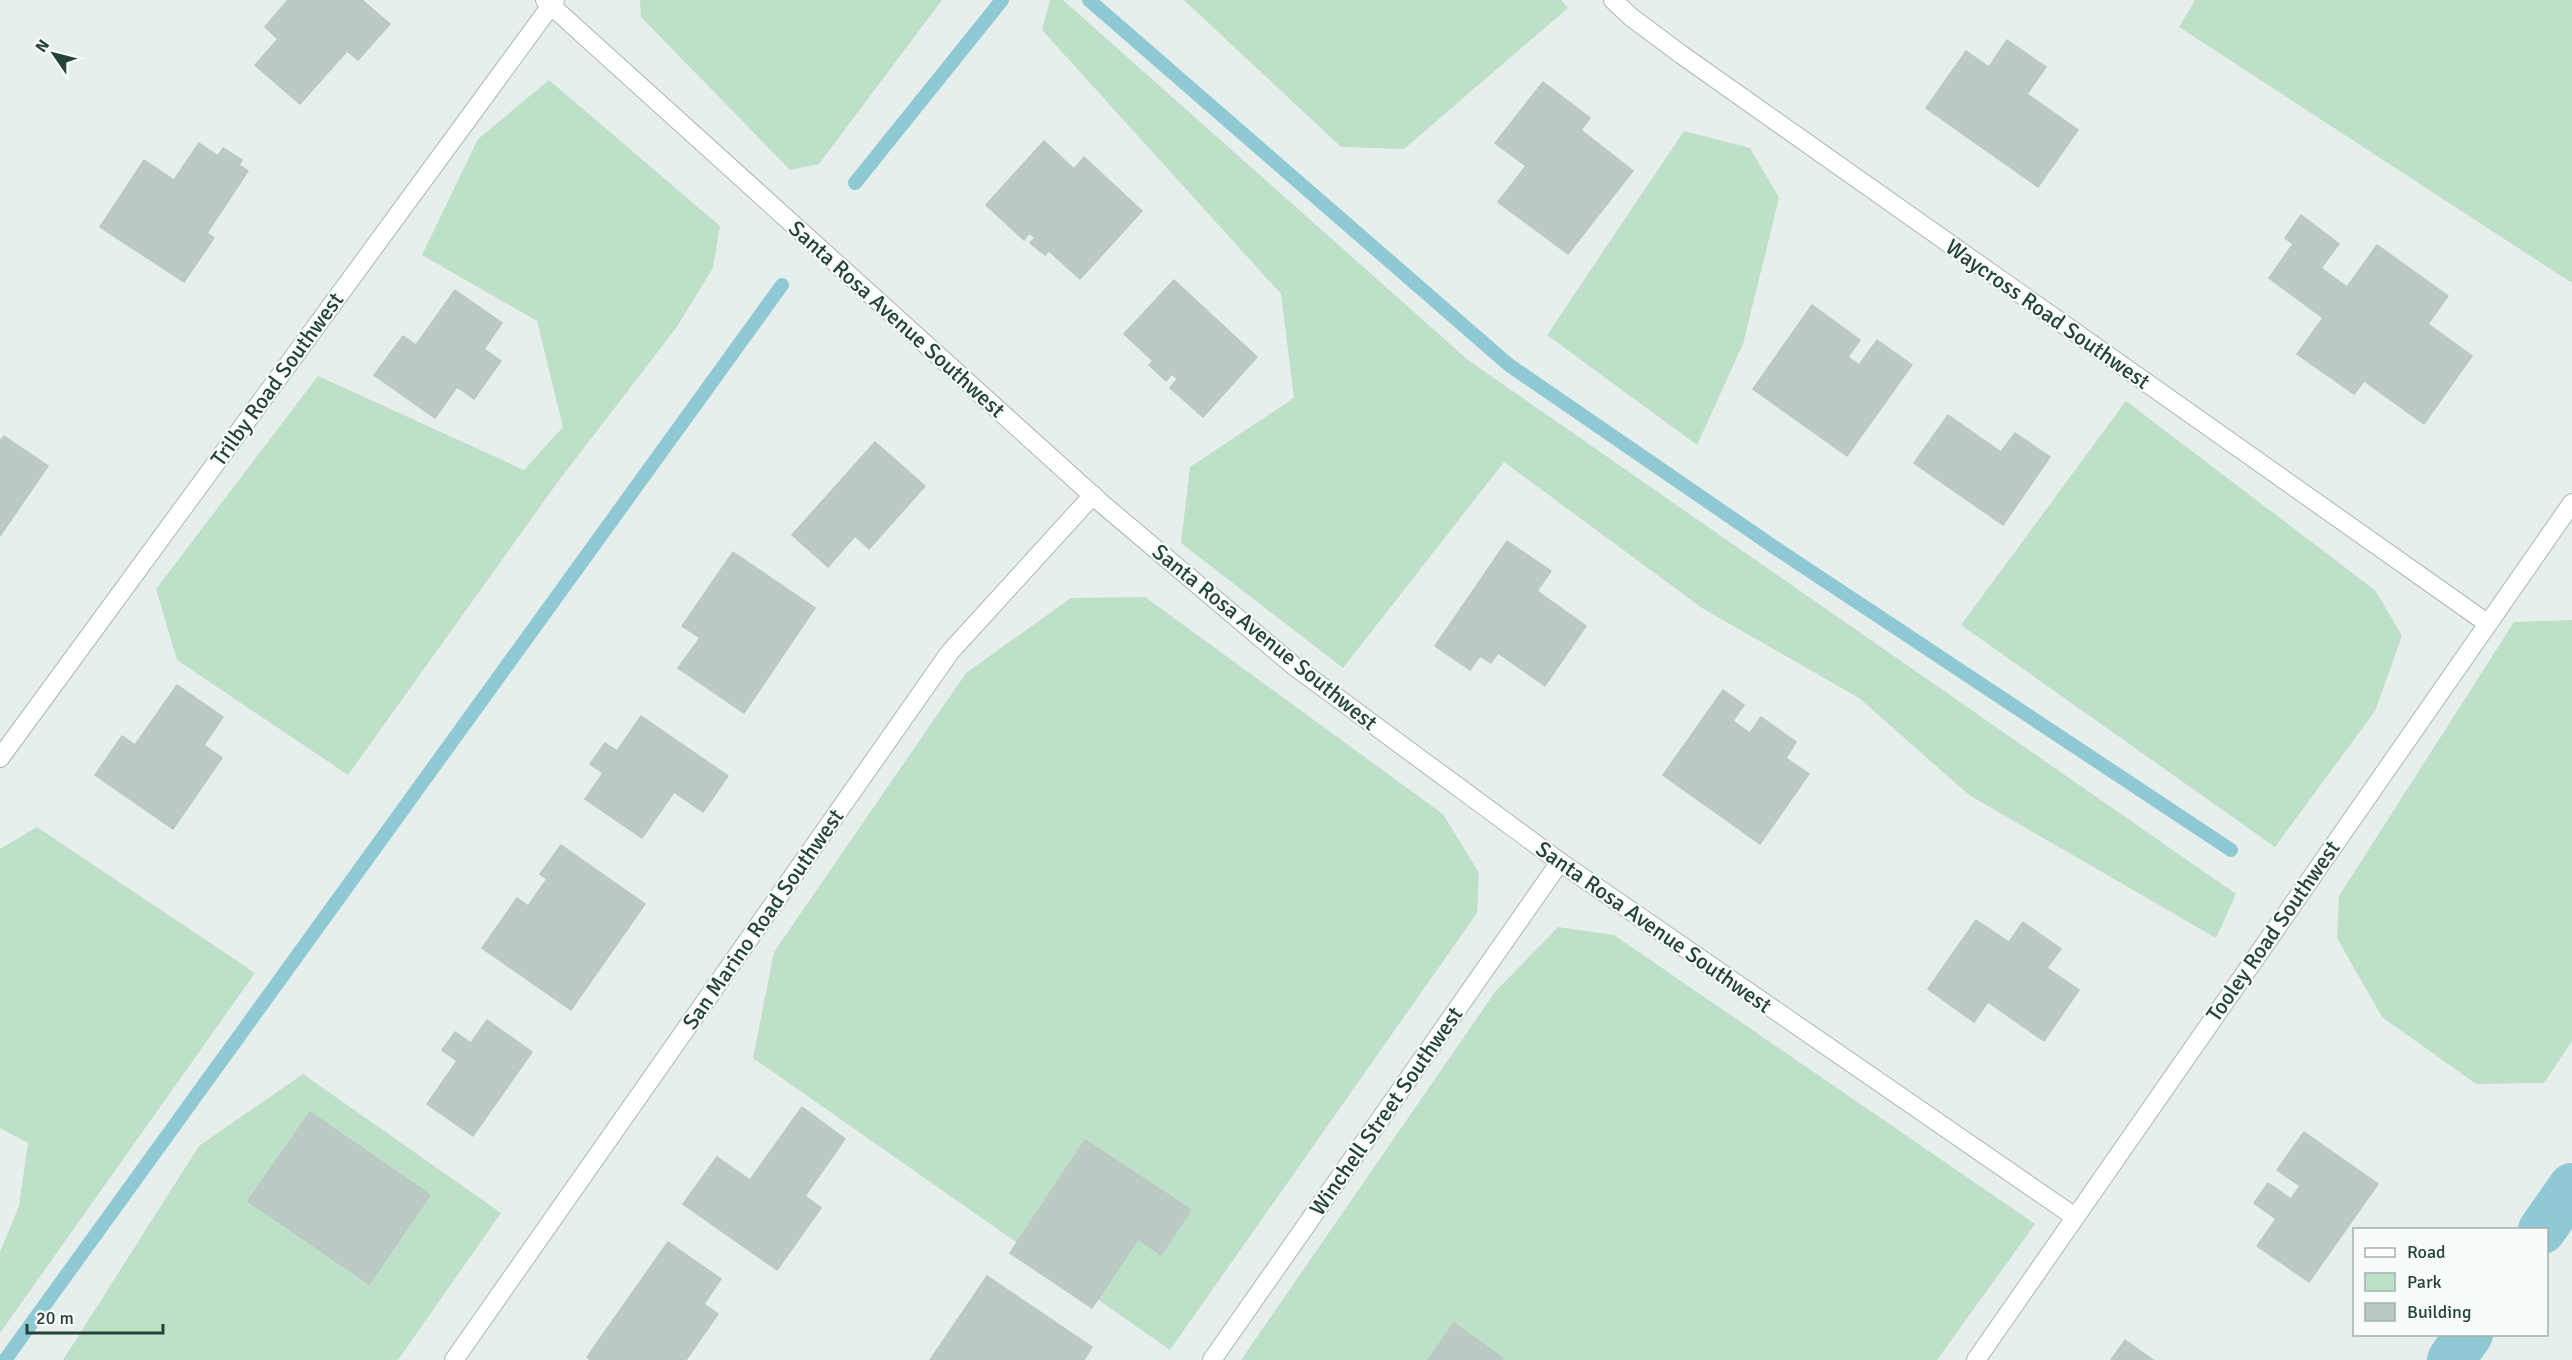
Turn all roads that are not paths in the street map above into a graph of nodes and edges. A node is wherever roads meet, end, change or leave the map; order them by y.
1 (1613, 0) edge
2 (550, 2) edge
3 (1093, 495) junction
4 (2572, 503) edge
5 (2487, 624) junction
6 (0, 758) edge
7 (1560, 862) junction
8 (2075, 1217) junction
9 (454, 1360) edge
10 (1212, 1360) edge
11 (1976, 1360) edge

1 - 5 street, Waycross Road Southwest
2 - 3 street, Santa Rosa Avenue Southwest
2 - 6 street, Trilby Road Southwest
3 - 7 street, Santa Rosa Avenue Southwest
3 - 9 street, San Marino Road Southwest
4 - 5 street, Tooley Road Southwest
5 - 8 street, Tooley Road Southwest
7 - 8 street, Santa Rosa Avenue Southwest
7 - 10 street, Winchell Street Southwest
8 - 11 street, Tooley Road Southwest

